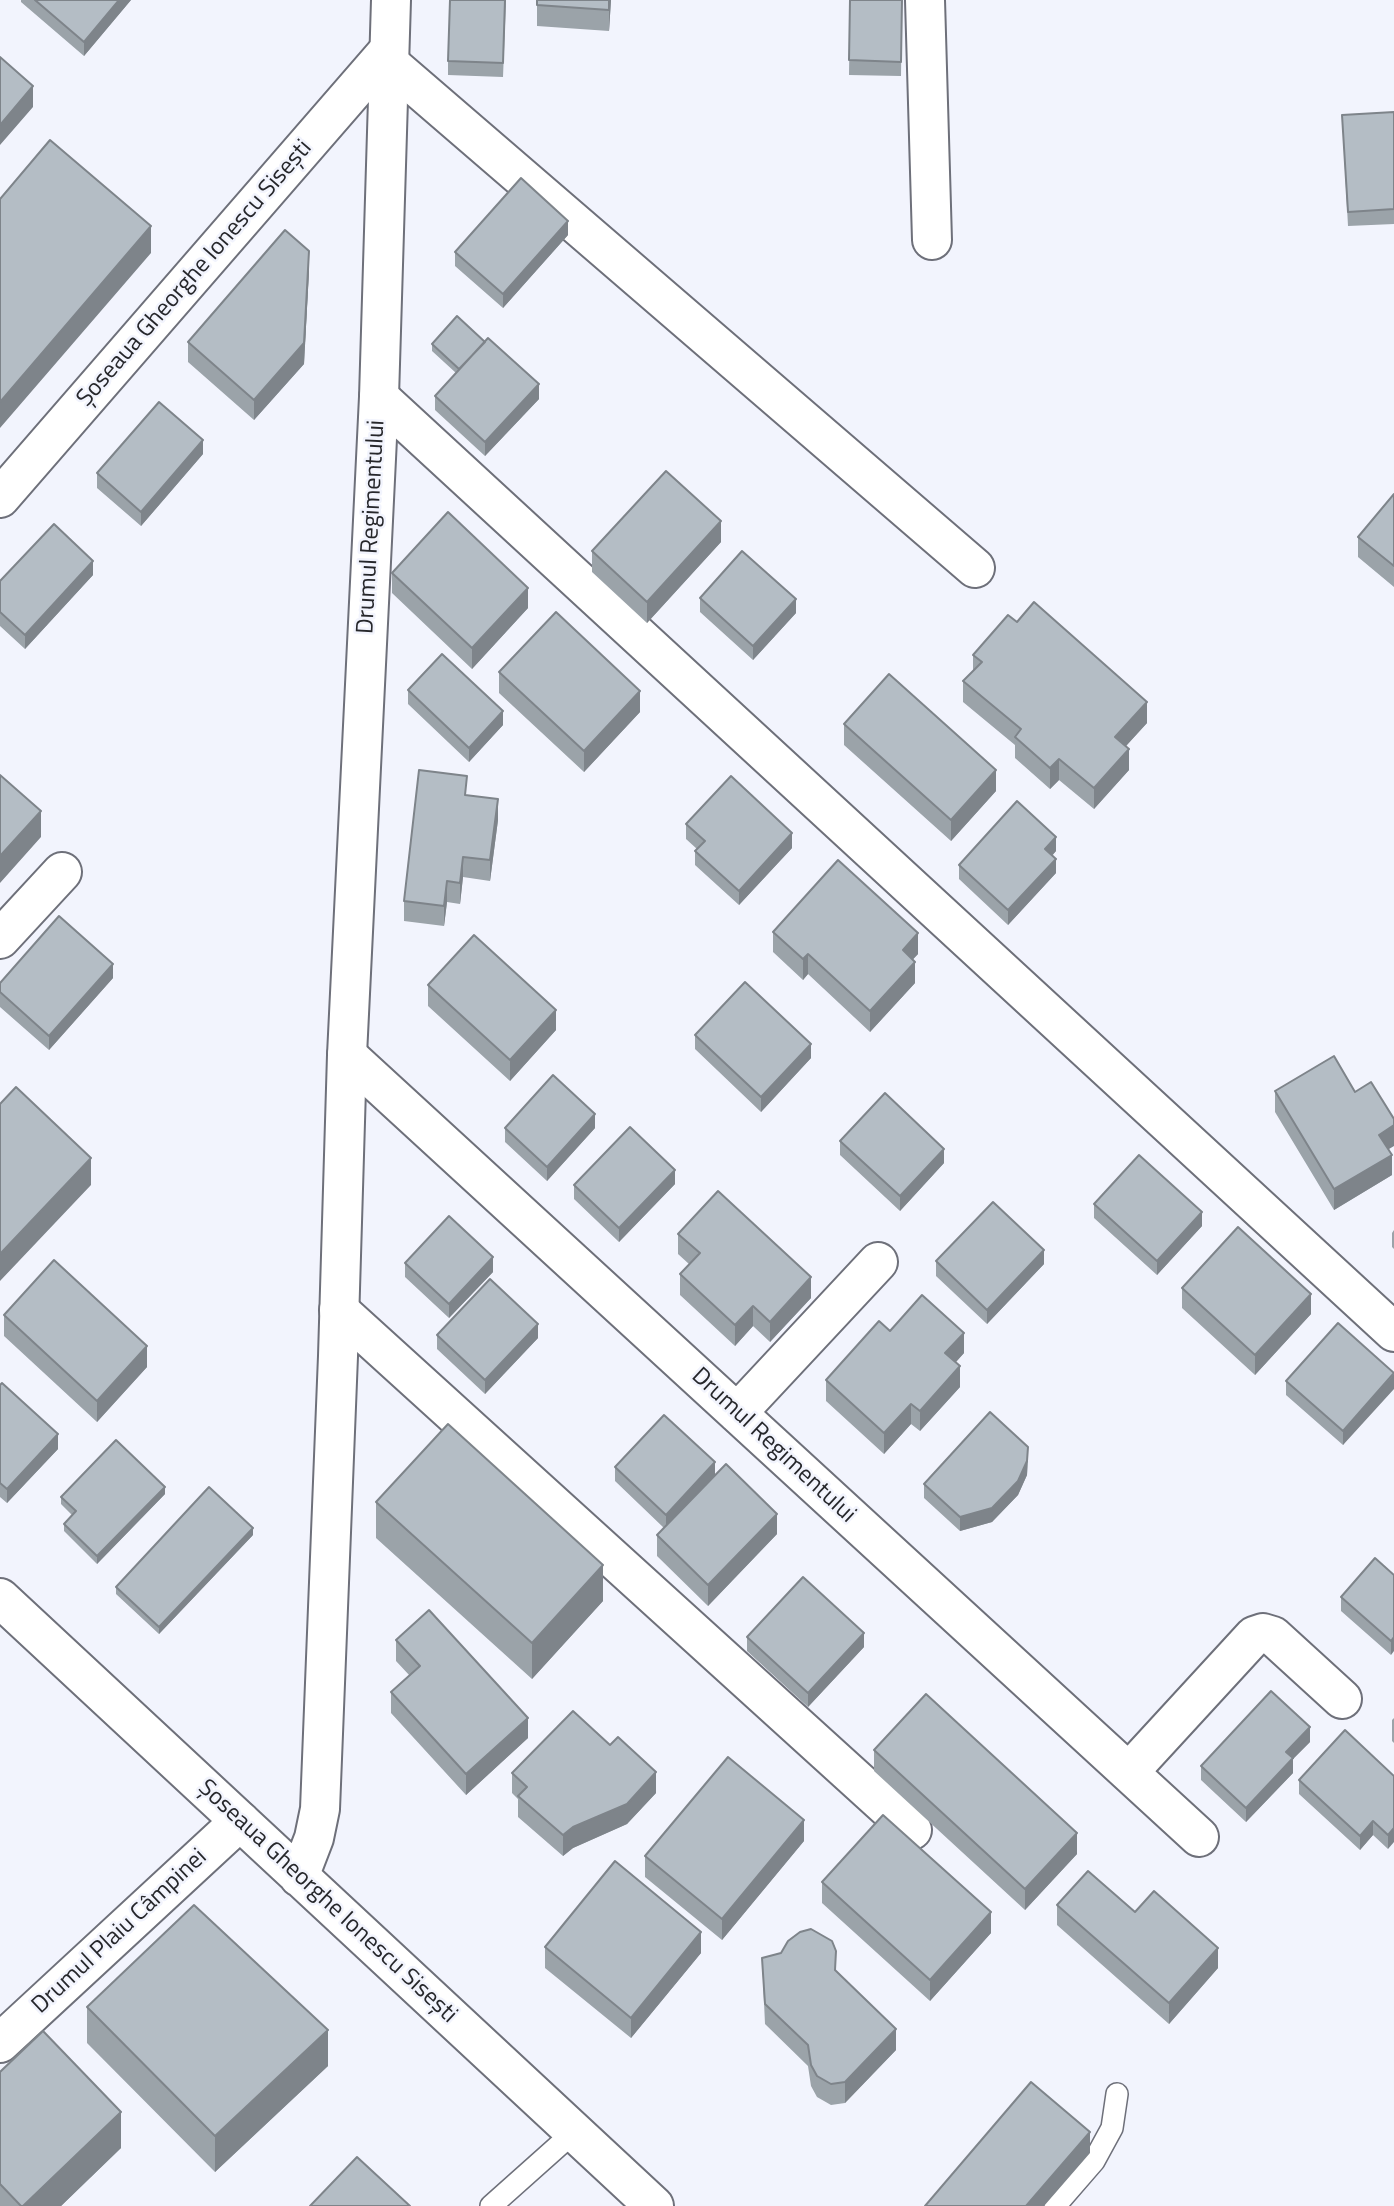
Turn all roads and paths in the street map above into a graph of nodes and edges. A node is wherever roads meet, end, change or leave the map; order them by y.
1 (391, 0) edge
2 (925, 0) edge
3 (389, 56) junction
4 (932, 240) dead end
5 (379, 397) junction
6 (0, 498) edge
7 (975, 568) dead end
8 (62, 872) dead end
9 (0, 939) edge
10 (347, 1055) junction
11 (878, 1262) dead end
12 (339, 1310) junction
13 (1394, 1332) edge
14 (737, 1413) junction
15 (0, 1598) edge
16 (1342, 1699) dead end
17 (1129, 1772) junction
18 (240, 1821) junction
19 (912, 1830) dead end
20 (1199, 1837) dead end
21 (299, 1877) junction
22 (0, 2043) edge
23 (1117, 2094) dead end
24 (574, 2132) junction
25 (491, 2206) edge
26 (654, 2206) edge
27 (1055, 2206) edge

1 - 3 street, Drumul Regimentului
2 - 4 street
3 - 5 street, Drumul Regimentului
3 - 6 street, Șoseaua Gheorghe Ionescu Sisești
3 - 7 street
5 - 10 street, Drumul Regimentului
5 - 13 street
8 - 9 street
10 - 12 street, Drumul Regimentului
10 - 14 street, Drumul Regimentului
11 - 14 street
12 - 19 street
12 - 21 street, Drumul Regimentului
14 - 17 street, Drumul Regimentului
15 - 18 street, Șoseaua Gheorghe Ionescu Sisești
16 - 17 street
17 - 20 street, Drumul Regimentului
18 - 21 street, Șoseaua Gheorghe Ionescu Sisești
18 - 22 street, Drumul Plaiu Câmpinei
21 - 24 street, Șoseaua Gheorghe Ionescu Sisești
23 - 27 lane
24 - 25 lane
24 - 26 street, Șoseaua Gheorghe Ionescu Sisești

